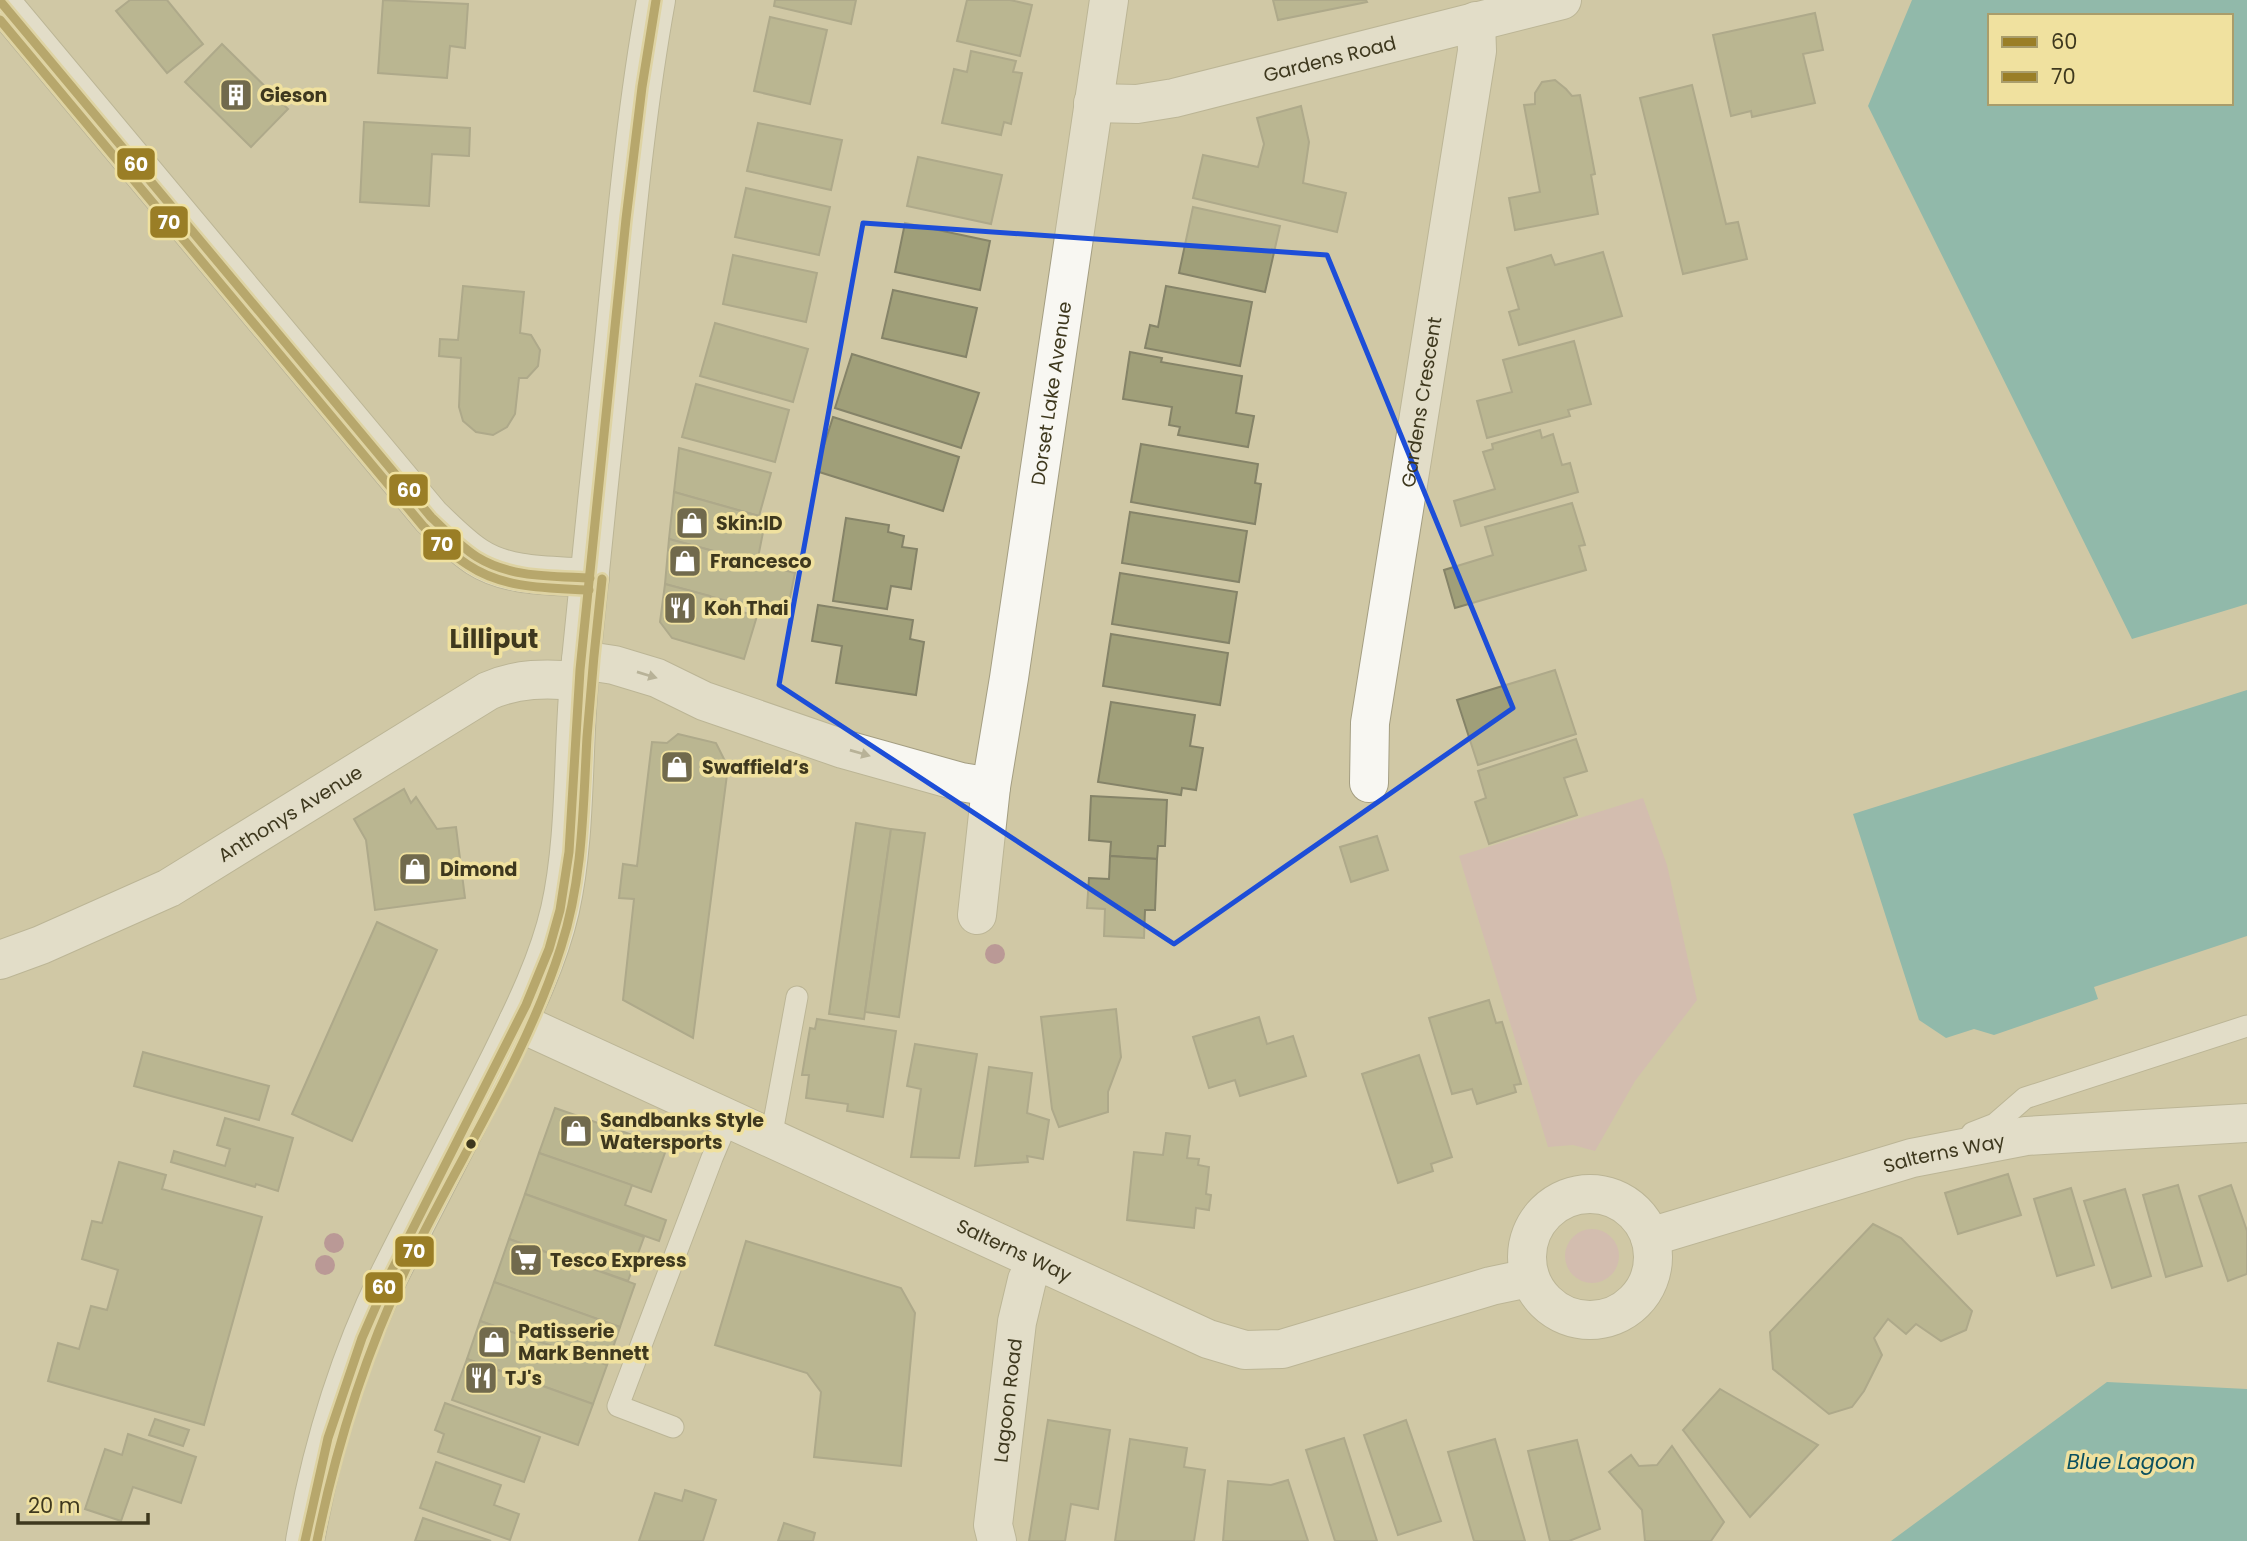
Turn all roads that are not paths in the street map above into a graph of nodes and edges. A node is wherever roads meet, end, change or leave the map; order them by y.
1 (656, 0) edge
2 (1109, 0) edge
3 (0, 1) edge
4 (1543, 2) edge
5 (1476, 21) junction
6 (1093, 103) junction
7 (590, 578) junction
8 (580, 671) junction
9 (1370, 783) dead end
10 (991, 787) junction
11 (977, 915) dead end
12 (0, 960) edge
13 (797, 997) dead end
14 (518, 1022) junction
15 (2247, 1026) edge
16 (729, 1118) junction
17 (2247, 1123) edge
18 (771, 1138) junction
19 (1912, 1158) junction
20 (1650, 1237) junction
21 (1035, 1261) junction
22 (1529, 1278) junction
23 (673, 1427) dead end
24 (305, 1541) edge
25 (997, 1541) edge

1 - 7 street
2 - 6 street, Dorset Lake Avenue
3 - 7 street
4 - 5 street, Gardens Road
5 - 6 street, Gardens Road
5 - 9 street, Gardens Crescent
6 - 10 street, Dorset Lake Avenue
7 - 8 street
8 -> 10 street
8 - 12 street, Anthonys Avenue
8 - 14 street
10 - 11 street, Dorset Lake Avenue
13 - 18 lane
14 - 16 street, Salterns Way
14 - 24 street
15 - 19 lane
16 - 18 street, Salterns Way
16 - 23 lane
17 - 19 street, Salterns Way
18 - 21 street, Salterns Way
19 - 20 street, Salterns Way
20 - 22 street
20 - 22 street
21 - 22 street, Salterns Way
21 - 25 street, Lagoon Road

